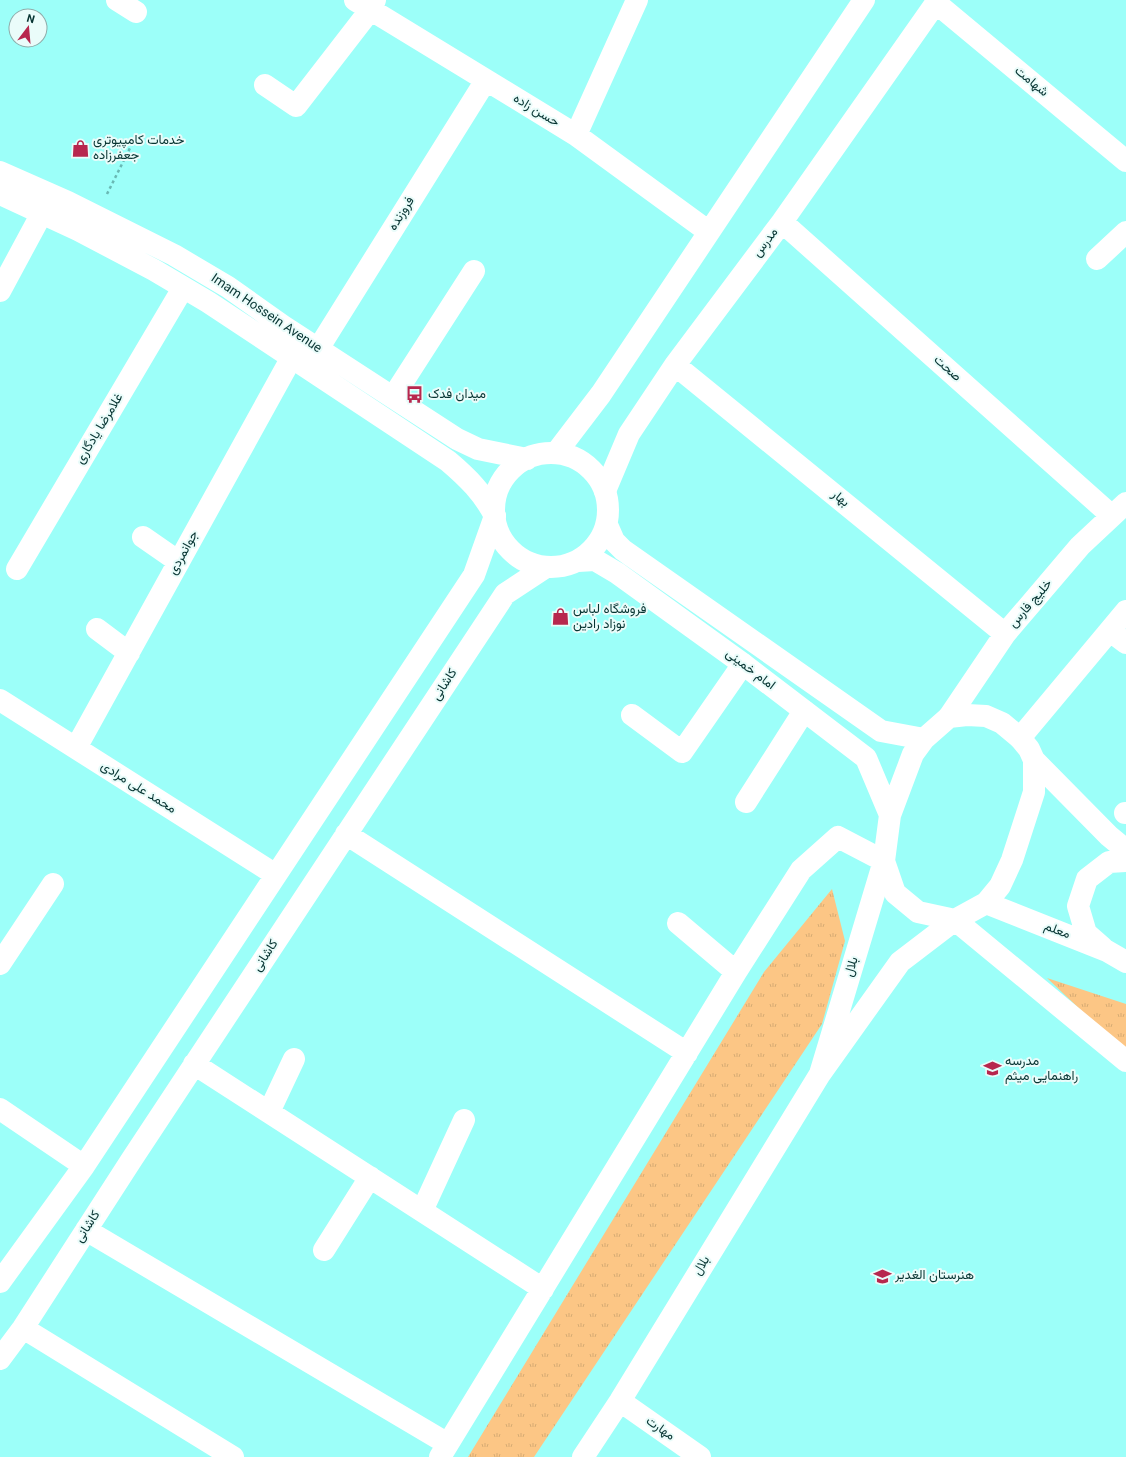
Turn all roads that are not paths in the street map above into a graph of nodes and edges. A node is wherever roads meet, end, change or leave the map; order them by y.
1 (117, 0) edge
2 (637, 0) edge
3 (864, 0) edge
4 (937, 2) edge
5 (367, 3) edge
6 (136, 12) dead end
7 (486, 80) junction
8 (265, 85) dead end
9 (576, 135) junction
10 (1126, 161) edge
11 (0, 172) edge
12 (0, 194) edge
13 (42, 213) junction
14 (782, 222) junction
15 (709, 232) junction
16 (1126, 232) edge
17 (1097, 259) dead end
18 (474, 271) dead end
19 (184, 288) junction
20 (0, 291) edge
21 (318, 349) junction
22 (292, 357) junction
23 (675, 365) junction
24 (393, 397) junction
25 (556, 454) junction
26 (527, 459) junction
27 (605, 491) junction
28 (1119, 509) edge
29 (495, 516) junction
30 (607, 525) junction
31 (143, 537) dead end
32 (578, 561) junction
33 (179, 562) junction
34 (546, 567) junction
35 (17, 569) dead end
36 (1126, 611) edge
37 (97, 629) dead end
38 (1005, 634) junction
39 (1118, 637) edge
40 (129, 653) junction
41 (743, 664) junction
42 (0, 700) edge
43 (804, 711) junction
44 (632, 715) dead end
45 (950, 718) junction
46 (1020, 738) junction
47 (924, 739) junction
48 (76, 748) junction
49 (1034, 760) junction
50 (746, 802) dead end
51 (890, 815) junction
52 (346, 834) junction
53 (1126, 850) edge
54 (884, 861) junction
55 (1126, 861) edge
56 (276, 875) junction
57 (54, 884) dead end
58 (986, 904) junction
59 (955, 920) junction
60 (678, 923) dead end
61 (1107, 951) junction
62 (1126, 962) edge
63 (0, 964) edge
64 (736, 972) junction
65 (687, 1053) junction
66 (294, 1059) dead end
67 (1126, 1061) edge
68 (194, 1064) junction
69 (820, 1074) junction
70 (0, 1109) edge
71 (269, 1112) junction
72 (464, 1120) dead end
73 (84, 1166) junction
74 (370, 1177) junction
75 (422, 1211) junction
76 (86, 1230) junction
77 (324, 1250) dead end
78 (0, 1282) edge
79 (543, 1288) junction
80 (23, 1328) junction
81 (0, 1358) edge
82 (620, 1401) junction
83 (444, 1450) edge
84 (234, 1457) edge
85 (583, 1457) edge
86 (700, 1457) edge

1 - 6 street
2 - 9 street
3 - 15 street
4 - 10 street, شهامت
4 - 14 street, مدرس
5 - 7 street, حسن زاده
5 - 8 street
7 - 9 street, حسن زاده
7 - 21 street, فروزنده
9 - 15 street, حسن زاده
11 - 21 street, Imam Hossein Avenue
12 - 13 street, Imam Hossein Avenue
13 - 19 street, Imam Hossein Avenue
13 - 20 street
14 - 23 street, مدرس
14 - 28 street, صحت
15 - 25 street
16 - 17 street
18 - 24 street
19 - 22 street, Imam Hossein Avenue
19 - 35 street, غلامرضا یادگاری
21 - 24 street, Imam Hossein Avenue
22 - 29 street, Imam Hossein Avenue
22 - 33 street, جوانمردی
23 - 27 street, مدرس
23 - 38 street, بهار
24 - 26 street, Imam Hossein Avenue
25 - 26 street
25 - 27 street
26 - 29 street
27 - 30 street
28 - 38 street, خلیج فارس
29 - 34 street
29 - 56 street
30 - 32 street
30 - 47 street, امام خمینی
31 - 33 street
32 - 34 street
32 - 41 street, امام خمینی
33 - 40 street, جوانمردی
34 - 52 street, کاشانی
36 - 39 street
37 - 40 street
38 - 45 street, خلیج فارس
39 - 46 street
40 - 48 street, جوانمردی
41 - 43 street, امام خمینی
41 - 44 street
42 - 48 street, محمد علی مرادی
43 - 50 street
43 - 51 street, امام خمینی
45 - 46 street
45 - 47 street, بلال
46 - 49 street
47 - 51 street, بلال
48 - 56 street, محمد علی مرادی
49 - 53 street
49 - 58 street
51 - 54 street, بلال
52 - 65 street
52 - 68 street, کاشانی
54 - 59 street
54 - 64 street
54 - 69 street, بلال
55 - 61 street
56 - 73 street
57 - 63 street
58 - 59 street, بلال
58 - 61 street, معلم
59 - 67 street
59 - 69 street, بلال
60 - 64 street
61 - 62 street, معلم
64 - 65 street
65 - 79 street
66 - 71 street
68 - 71 street
68 - 76 street, کاشانی
69 - 82 street, بلال
70 - 73 street
71 - 74 street
72 - 75 street
73 - 78 street
74 - 75 street
74 - 77 street
75 - 79 street
76 - 80 street, کاشانی
76 - 83 street
79 - 83 street
80 - 81 street, کاشانی
80 - 84 street
82 - 85 street, بلال
82 - 86 street, مهارت

